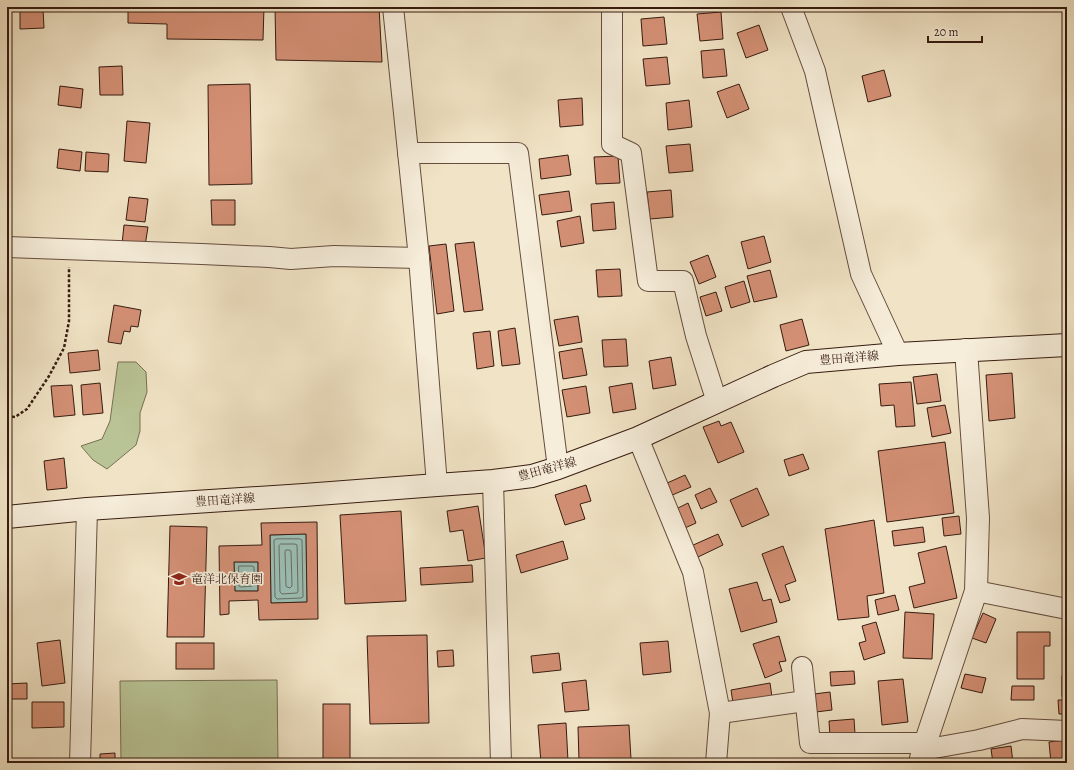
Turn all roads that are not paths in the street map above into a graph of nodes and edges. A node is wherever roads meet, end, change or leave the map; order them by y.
1 (393, 7) edge
2 (612, 7) edge
3 (791, 7) edge
4 (408, 153) junction
5 (7, 247) edge
6 (419, 258) junction
7 (1067, 345) edge
8 (966, 350) junction
9 (898, 354) junction
10 (717, 402) junction
11 (638, 438) junction
12 (558, 468) junction
13 (493, 481) junction
14 (437, 485) junction
15 (87, 509) junction
16 (7, 517) edge
17 (976, 591) junction
18 (1067, 609) edge
19 (802, 667) dead end
20 (805, 701) junction
21 (720, 713) junction
22 (1067, 731) edge
23 (923, 752) edge
24 (80, 763) edge
25 (501, 763) edge
26 (716, 763) edge

1 - 4 street
2 - 10 street
3 - 9 street
4 - 6 street
4 - 12 street
5 - 6 street
6 - 14 street
7 - 8 main road, 豊田竜洋線
8 - 9 main road, 豊田竜洋線
8 - 17 main road
9 - 10 main road, 豊田竜洋線
10 - 11 main road, 豊田竜洋線
11 - 12 main road, 豊田竜洋線
11 - 21 street
12 - 13 main road, 豊田竜洋線
13 - 14 main road, 豊田竜洋線
13 - 25 street
14 - 15 main road, 豊田竜洋線
15 - 16 main road, 豊田竜洋線
15 - 24 street
17 - 18 street
17 - 23 main road
19 - 20 street
20 - 21 street
20 - 23 street
21 - 26 street
22 - 23 street

